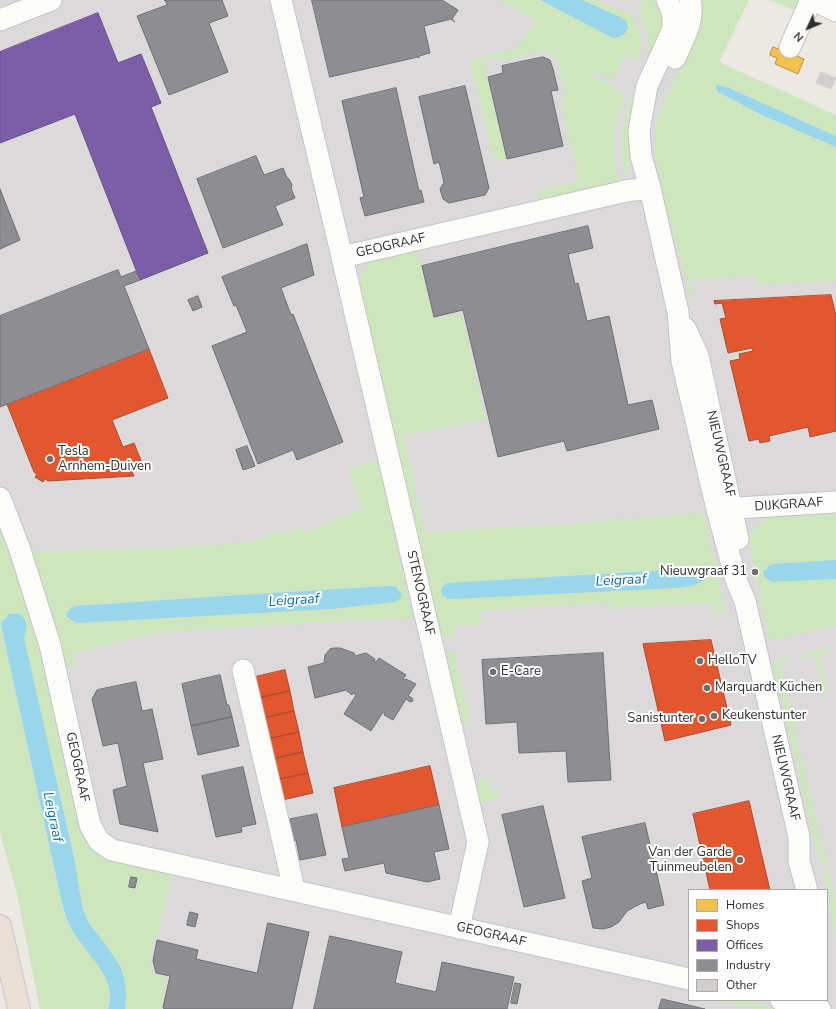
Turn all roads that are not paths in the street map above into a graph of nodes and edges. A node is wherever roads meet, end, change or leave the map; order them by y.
1 (51, 0) edge
2 (282, 0) edge
3 (667, 0) edge
4 (690, 0) edge
5 (812, 0) edge
6 (835, 8) edge
7 (0, 20) edge
8 (790, 47) dead end
9 (641, 116) junction
10 (650, 188) junction
11 (342, 257) junction
12 (0, 498) edge
13 (836, 502) edge
14 (725, 509) junction
15 (243, 670) dead end
16 (799, 837) junction
17 (294, 889) junction
18 (807, 889) edge
19 (816, 889) edge
20 (0, 926) edge
21 (459, 928) junction
22 (688, 979) edge
23 (787, 1001) edge
24 (816, 1006) edge
25 (19, 1009) edge

1 - 7 street
2 - 11 street, GEOGRAAF
3 - 9 street, NIEUWGRAAF
4 - 9 street
5 - 6 street
5 - 8 street
9 - 10 street, NIEUWGRAAF
10 - 11 street, GEOGRAAF
10 - 14 street, NIEUWGRAAF
11 - 21 street, STENOGRAAF
12 - 17 street, GEOGRAAF
13 - 14 street, DIJKGRAAF
14 - 16 street, NIEUWGRAAF
15 - 17 street
16 - 18 street, NIEUWGRAAF
16 - 19 street, NIEUWGRAAF
17 - 21 street, GEOGRAAF
20 - 25 highway
21 - 22 street, GEOGRAAF
23 - 24 street

